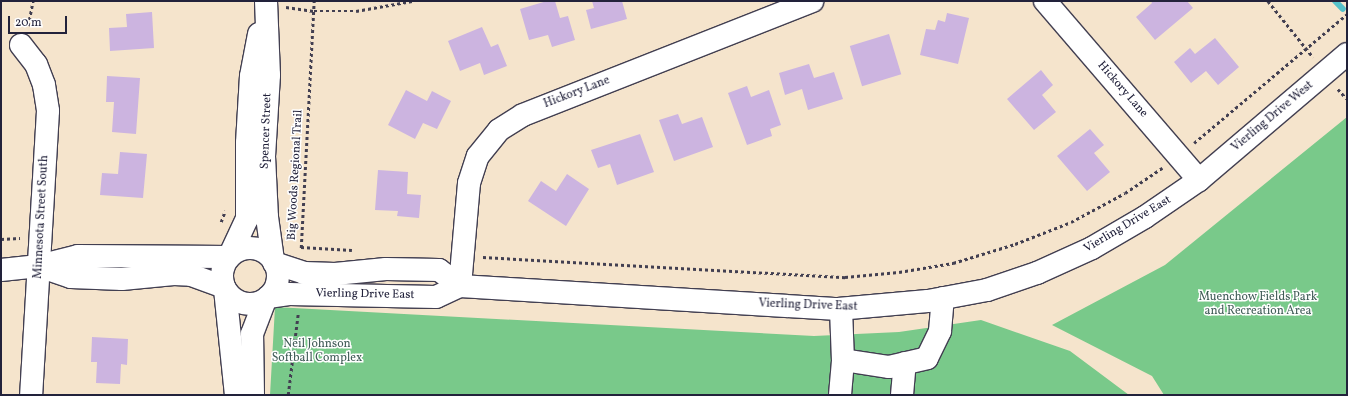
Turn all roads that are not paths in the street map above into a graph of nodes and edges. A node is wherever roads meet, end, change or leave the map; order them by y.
1 (812, 1) edge
2 (1045, 1) edge
3 (272, 3) edge
4 (21, 45) road end
5 (1347, 54) edge
6 (1199, 180) junction
7 (230, 256) junction
8 (274, 261) junction
9 (39, 266) junction
10 (1, 270) edge
11 (303, 283) junction
12 (460, 286) junction
13 (225, 288) junction
14 (266, 298) junction
15 (943, 298) junction
16 (841, 309) junction
17 (843, 360) junction
18 (905, 364) junction
19 (32, 395) edge
20 (236, 395) edge
21 (253, 395) edge
22 (840, 395) edge
23 (902, 395) edge

1 - 12 street, Hickory Lane
2 - 6 street, Hickory Lane
3 - 7 street, Spencer Street
3 - 8 street, Spencer Street
4 - 9 street, Minnesota Street South
5 - 6 street, Vierling Drive West
6 - 15 street, Vierling Drive East
7 - 8 street
7 - 9 street
7 - 13 street
8 - 11 street, Vierling Drive East
8 - 14 street
9 - 10 street
9 - 13 street
9 - 19 street, Minnesota Street South
11 - 12 street, Vierling Drive East
11 - 14 street, Vierling Drive East
12 - 16 street, Vierling Drive East
13 - 14 street
13 - 20 street
14 - 21 street
15 - 16 street, Vierling Drive East
15 - 18 street
16 - 17 street
17 - 18 street
17 - 22 street
18 - 23 street

